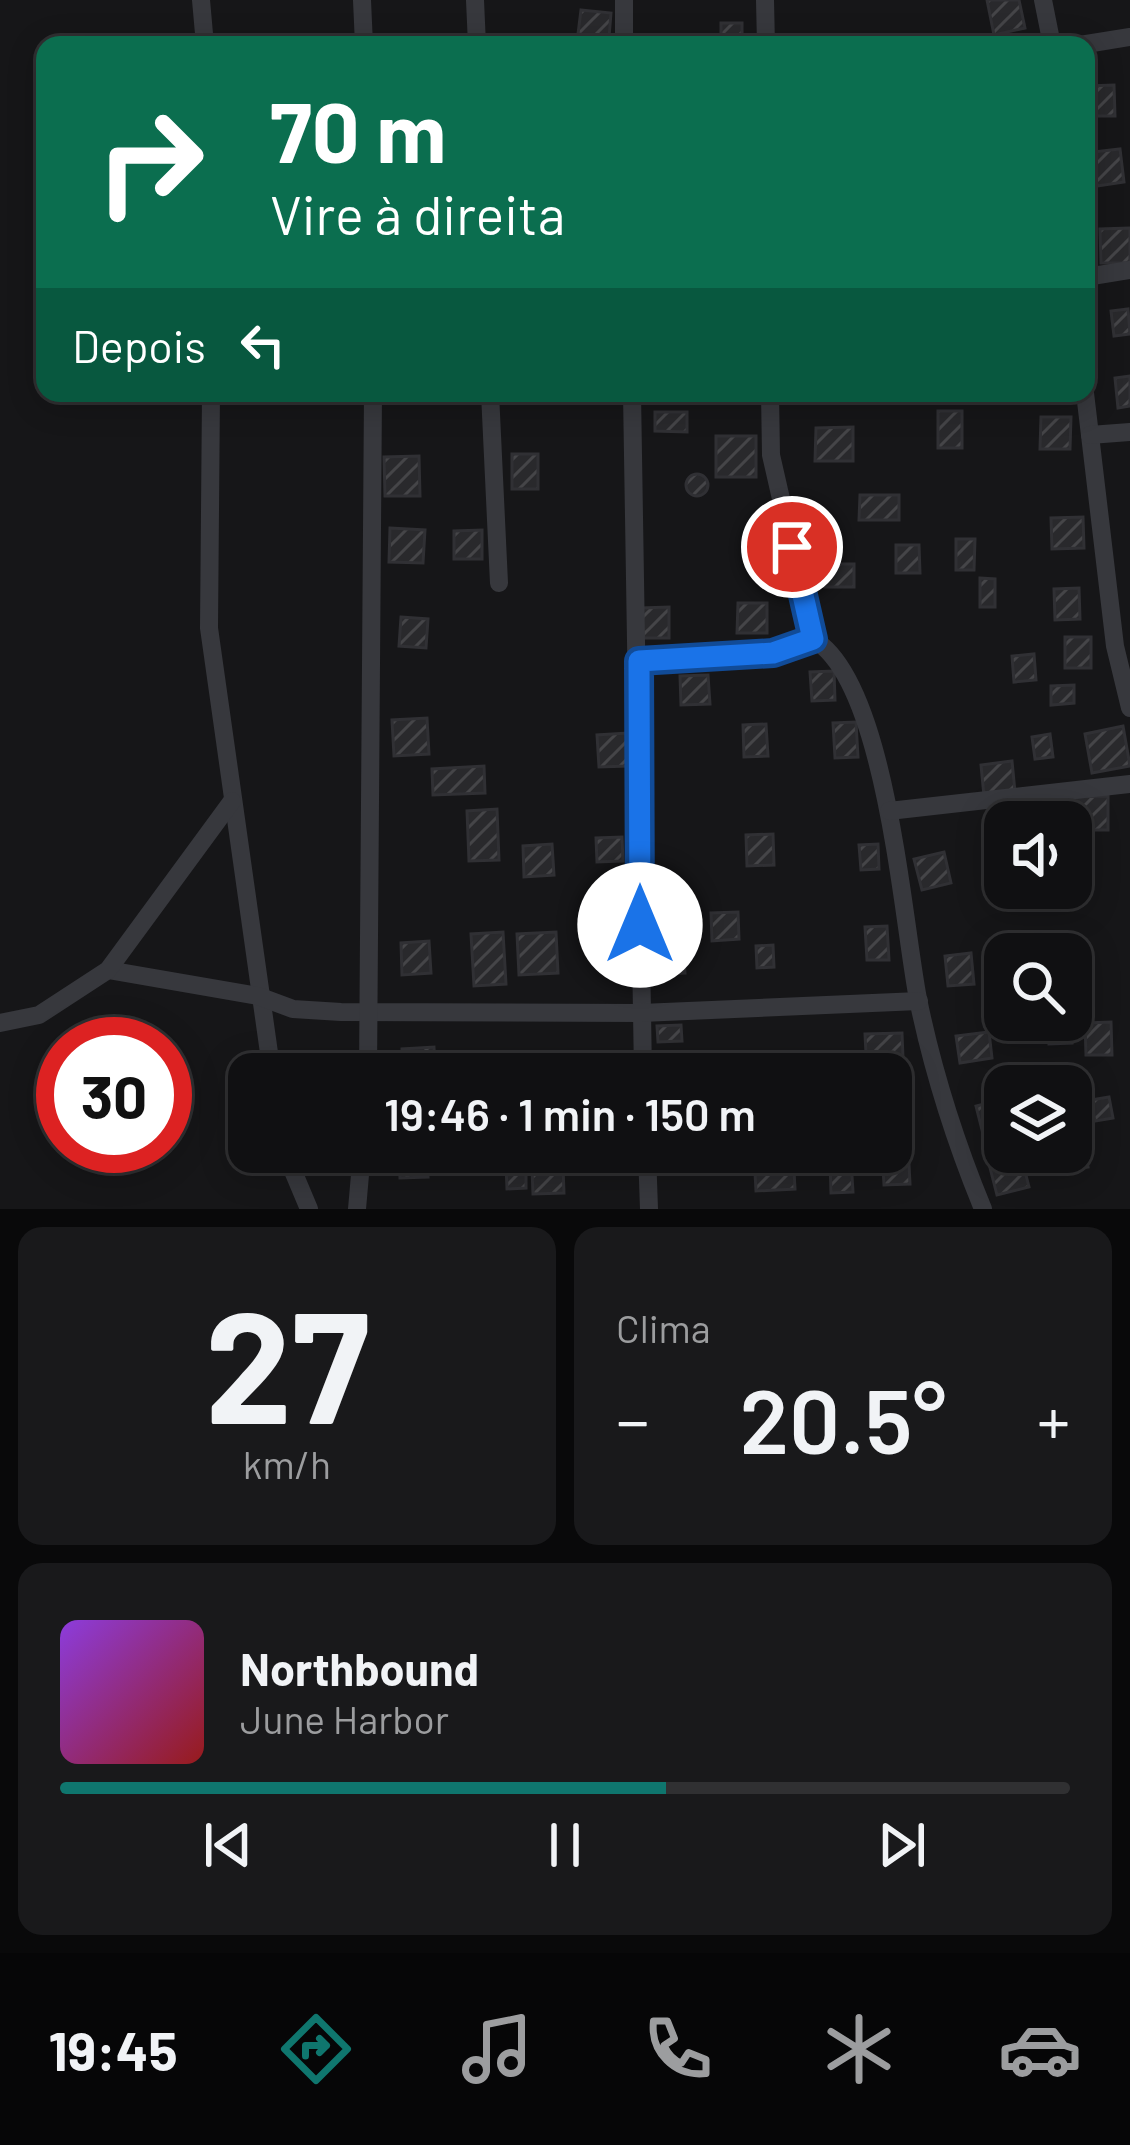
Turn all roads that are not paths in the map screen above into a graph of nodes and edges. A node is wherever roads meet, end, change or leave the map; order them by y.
1 (201, 0) edge
2 (362, 0) edge
3 (475, 0) edge
4 (624, 0) edge
5 (765, 0) edge
6 (1043, 0) edge
7 (204, 36) edge
8 (364, 36) edge
9 (476, 36) edge
10 (624, 36) edge
11 (766, 36) edge
12 (1050, 36) edge
13 (1130, 37) edge
14 (1095, 43) edge
15 (1130, 270) edge
16 (1095, 276) edge
17 (211, 402) edge
18 (374, 402) edge
19 (490, 402) edge
20 (632, 402) edge
21 (770, 402) edge
22 (1086, 402) edge
23 (1130, 432) edge
24 (1090, 436) junction
25 (499, 583) dead end
26 (813, 639) junction
27 (639, 661) junction
28 (1130, 708) edge
29 (1130, 784) edge
30 (232, 801) junction
31 (889, 811) junction
32 (108, 970) junction
33 (258, 995) junction
34 (919, 1001) junction
35 (373, 1010) junction
36 (641, 1013) junction
37 (0, 1023) edge
38 (268, 1053) edge
39 (370, 1053) edge
40 (642, 1053) edge
41 (294, 1173) edge
42 (360, 1173) edge
43 (647, 1173) edge
44 (309, 1209) edge
45 (357, 1209) edge
46 (649, 1209) edge
47 (983, 1209) edge

1 - 7 street
2 - 8 street
3 - 9 street
4 - 10 street
5 - 11 street
6 - 12 street
13 - 14 street
15 - 16 street
17 - 30 street
18 - 35 street
19 - 25 street
20 - 27 street
21 - 26 street
22 - 24 street
23 - 24 street
24 - 28 street
26 - 27 street
26 - 31 street
27 - 36 street
29 - 31 street
30 - 32 street
30 - 33 street
31 - 34 street
32 - 33 street
32 - 37 street
33 - 35 street
33 - 38 street
34 - 36 street
34 - 47 street
35 - 36 street
35 - 39 street
36 - 40 street
41 - 44 street
42 - 45 street
43 - 46 street

